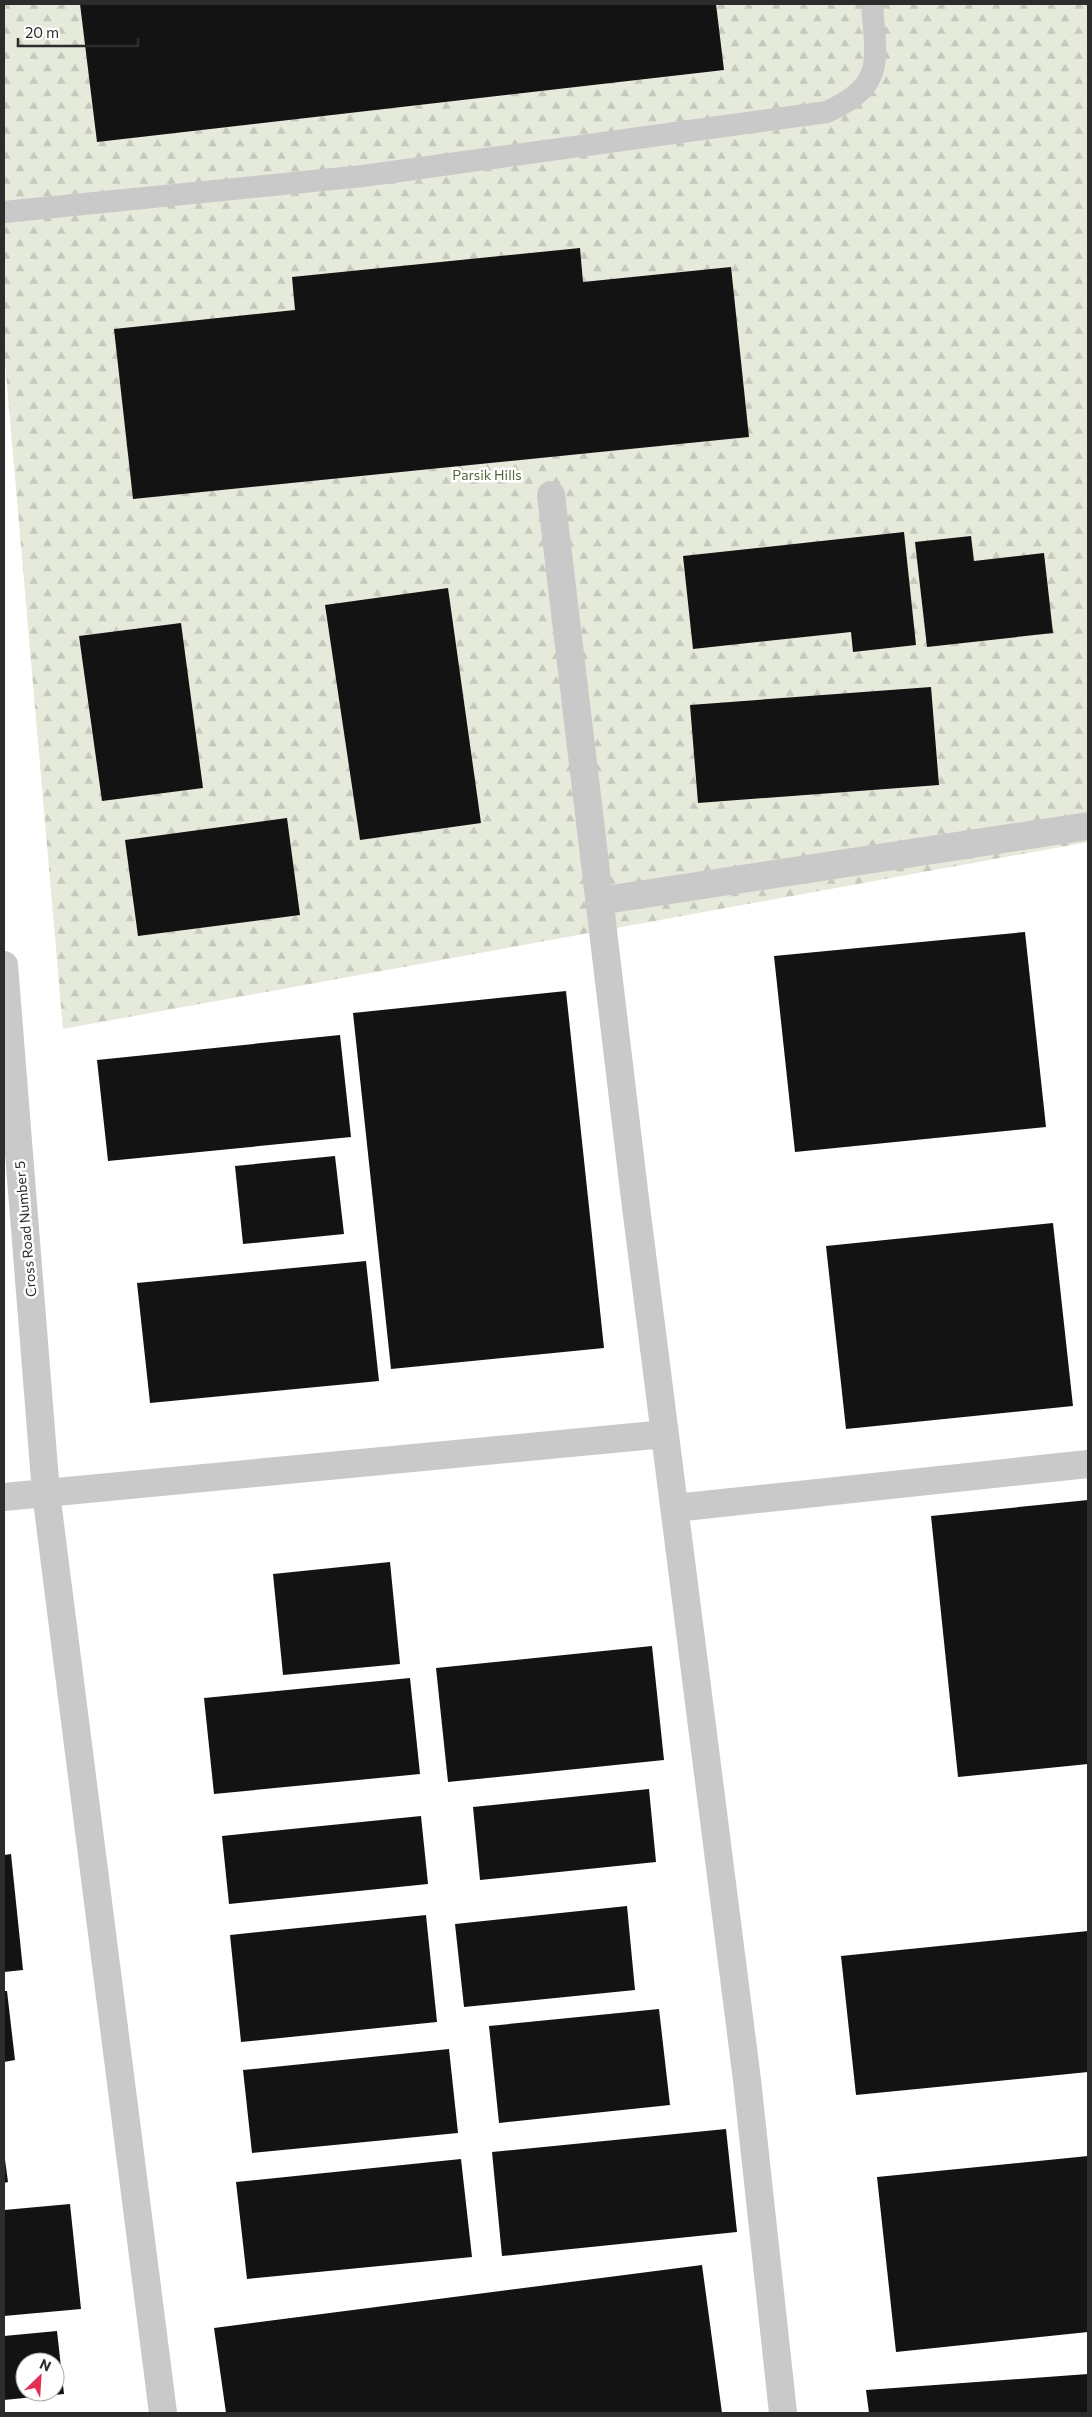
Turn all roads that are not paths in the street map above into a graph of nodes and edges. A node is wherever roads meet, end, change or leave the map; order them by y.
1 (872, 4) edge
2 (4, 212) edge
3 (551, 495) dead end
4 (1088, 826) edge
5 (599, 901) junction
6 (4, 965) edge
7 (665, 1434) junction
8 (1088, 1464) edge
9 (46, 1494) junction
10 (4, 1497) edge
11 (675, 1508) junction
12 (163, 2413) edge
13 (783, 2413) edge

1 - 2 lane
3 - 5 street
4 - 5 street
5 - 7 street
6 - 9 street, Cross Road Number 5
7 - 9 street
7 - 11 street
8 - 11 street
9 - 10 street
9 - 12 street, Cross Road Number 5
11 - 13 street

